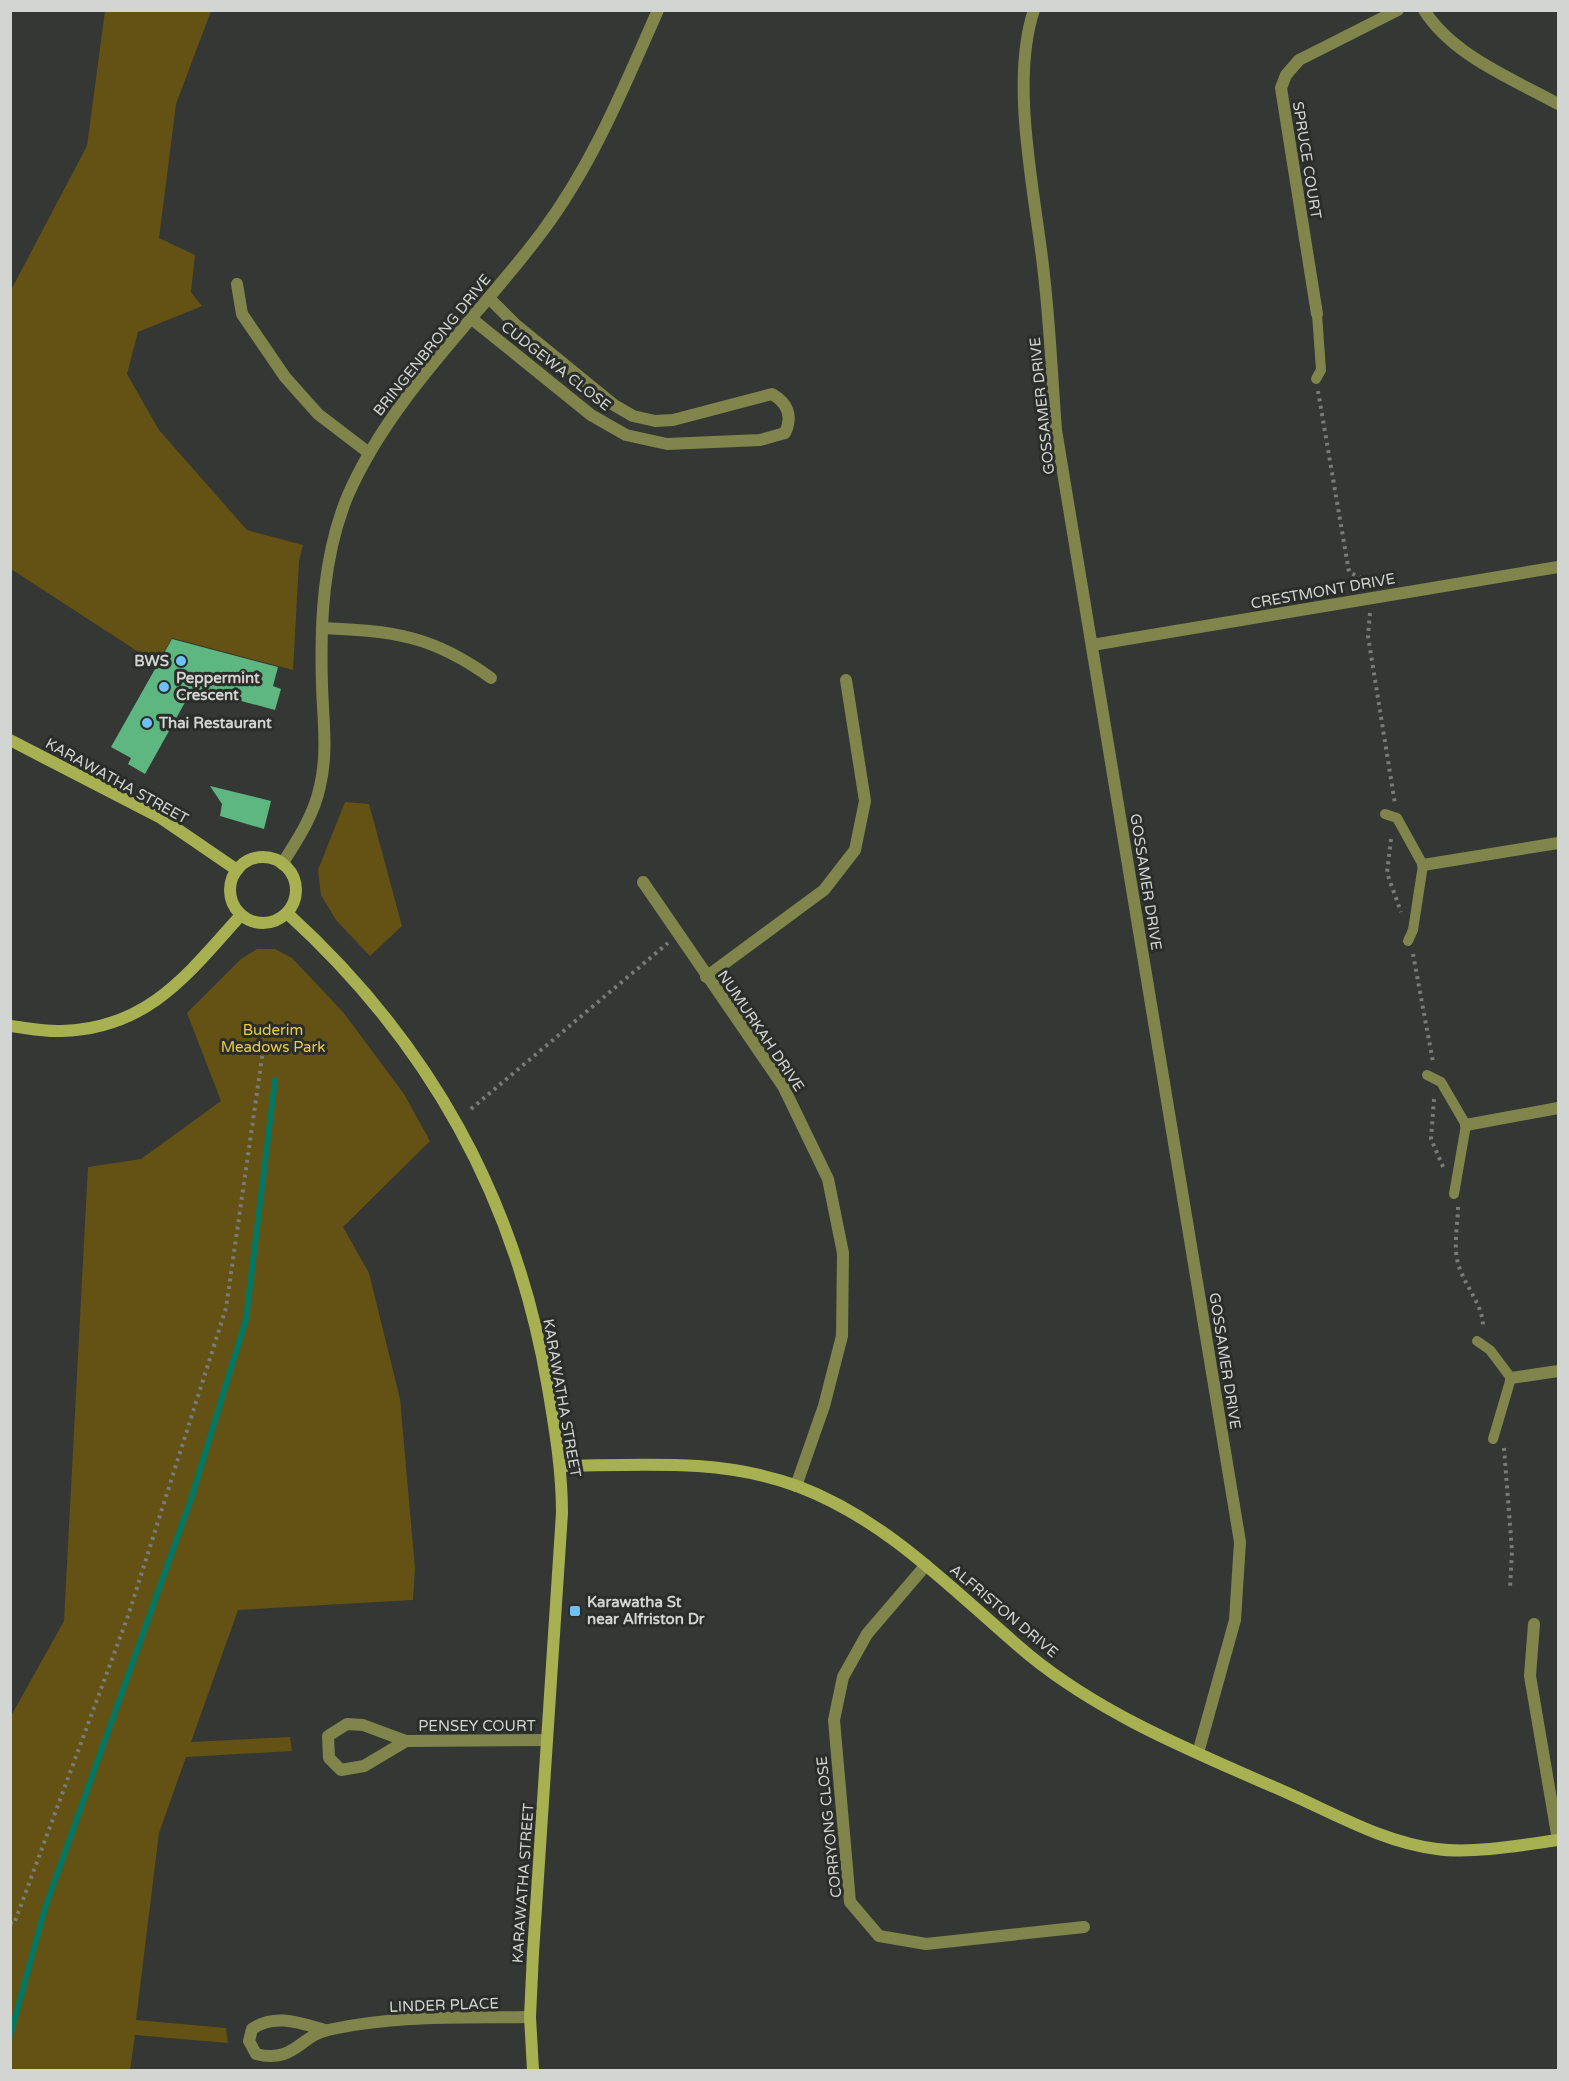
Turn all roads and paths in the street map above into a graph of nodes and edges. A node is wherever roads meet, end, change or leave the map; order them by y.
1 (658, 10) edge
2 (1034, 10) edge
3 (1398, 10) edge
4 (1424, 10) edge
5 (1558, 104) edge
6 (237, 284) dead end
7 (490, 299) junction
8 (1317, 314) joint
9 (472, 319) junction
10 (1316, 379) joint
11 (369, 453) junction
12 (1558, 567) edge
13 (1368, 586) dead end
14 (1371, 609) dead end
15 (322, 628) junction
16 (1092, 645) junction
17 (490, 678) dead end
18 (846, 680) dead end
19 (10, 740) edge
20 (1389, 814) junction
21 (1558, 843) edge
22 (282, 864) junction
23 (1423, 865) junction
24 (237, 870) junction
25 (643, 882) dead end
26 (287, 913) junction
27 (241, 915) junction
28 (678, 935) junction
29 (1409, 940) junction
30 (706, 977) junction
31 (10, 1026) edge
32 (265, 1037) dead end
33 (1432, 1077) junction
34 (1558, 1108) edge
35 (471, 1109) dead end
36 (1466, 1125) junction
37 (1454, 1194) junction
38 (1479, 1342) joint
39 (1558, 1371) edge
40 (1511, 1378) junction
41 (1497, 1428) junction
42 (1493, 1439) dead end
43 (562, 1466) junction
44 (796, 1486) junction
45 (926, 1565) junction
46 (1510, 1587) dead end
47 (1534, 1624) dead end
48 (547, 1740) junction
49 (406, 1741) junction
50 (1198, 1753) junction
51 (1558, 1840) edge
52 (10, 1923) edge
53 (1084, 1927) dead end
54 (530, 2017) junction
55 (324, 2030) junction
56 (533, 2070) edge

1 - 7 street, BRINGENBRONG DRIVE
2 - 16 street, GOSSAMER DRIVE
3 - 8 street, SPRUCE COURT
4 - 5 street
6 - 11 street
7 - 9 street, BRINGENBRONG DRIVE
7 - 9 street, CUDGEWA CLOSE
8 - 10 lane, SPRUCE COURT
9 - 11 street, BRINGENBRONG DRIVE
10 - 13 path
11 - 15 street, BRINGENBRONG DRIVE
12 - 16 street, CRESTMONT DRIVE
14 - 20 path
15 - 17 street
15 - 22 street, BRINGENBRONG DRIVE
16 - 50 street, GOSSAMER DRIVE
18 - 30 street
19 - 24 street, KARAWATHA STREET
20 - 23 lane
20 - 29 path
21 - 23 street
22 - 24 street
22 - 26 street
23 - 29 lane
24 - 27 street
25 - 28 street, NUMURKAH DRIVE
26 - 27 street
26 - 43 street, KARAWATHA STREET
27 - 31 street
28 - 30 street, NUMURKAH DRIVE
28 - 35 path
29 - 33 path
30 - 44 street, NUMURKAH DRIVE
32 - 52 path
33 - 36 lane
33 - 37 path
34 - 36 street
36 - 37 lane
37 - 38 path
38 - 40 lane
39 - 40 street
40 - 41 lane
41 - 42 lane
41 - 46 path
43 - 44 street, ALFRISTON DRIVE
43 - 48 street, KARAWATHA STREET
44 - 45 street, ALFRISTON DRIVE
45 - 50 street, ALFRISTON DRIVE
45 - 53 street, CORRYONG CLOSE
47 - 51 street
48 - 49 street, PENSEY COURT
48 - 54 street, KARAWATHA STREET
49 - 49 street, PENSEY COURT
50 - 51 street, ALFRISTON DRIVE
54 - 55 street, LINDER PLACE
54 - 56 street, KARAWATHA STREET
55 - 55 street, LINDER PLACE

